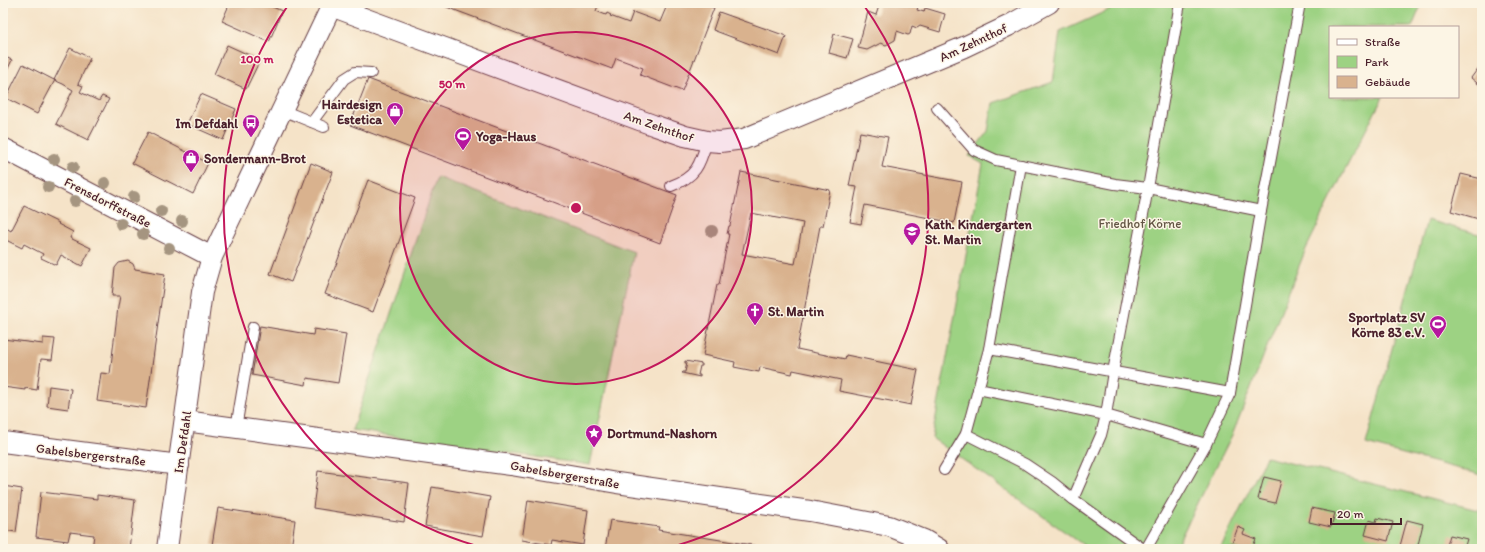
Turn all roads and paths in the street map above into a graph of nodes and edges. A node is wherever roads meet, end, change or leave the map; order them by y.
1 (1049, 3) edge
2 (1180, 3) edge
3 (1300, 3) edge
4 (332, 4) edge
5 (370, 73) dead end
6 (937, 108) dead end
7 (282, 110) junction
8 (312, 122) junction
9 (324, 126) dead end
10 (707, 141) junction
11 (3, 148) edge
12 (1021, 165) junction
13 (671, 186) dead end
14 (1148, 188) junction
15 (1261, 210) junction
16 (212, 257) junction
17 (253, 327) dead end
18 (989, 349) junction
19 (1113, 372) junction
20 (978, 389) junction
21 (1230, 393) junction
22 (1106, 415) junction
23 (185, 421) junction
24 (236, 428) junction
25 (966, 434) junction
26 (3, 442) edge
27 (1206, 444) junction
28 (179, 465) junction
29 (944, 470) dead end
30 (1073, 499) junction
31 (167, 549) edge
32 (939, 549) edge
33 (1145, 549) edge

1 - 10 street, Am Zehnthof
2 - 14 lane
3 - 15 lane
4 - 7 street, Im Defdahl
4 - 10 street, Am Zehnthof
5 - 8 lane
6 - 12 lane
7 - 8 lane
7 - 16 street, Im Defdahl
8 - 9 lane
10 - 13 lane
11 - 16 street, Frensdorffstraße
12 - 14 lane
12 - 18 lane
14 - 15 lane
14 - 19 lane
15 - 21 lane
16 - 23 street, Im Defdahl
17 - 24 lane
18 - 19 lane
18 - 20 lane
19 - 21 lane
19 - 22 lane
20 - 22 lane
20 - 25 lane
21 - 27 lane
22 - 27 lane
22 - 30 lane
23 - 24 street, Gabelsbergerstraße
23 - 28 street, Im Defdahl
24 - 32 street, Gabelsbergerstraße
25 - 29 lane
25 - 30 lane
26 - 28 street, Gabelsbergerstraße
27 - 33 lane
28 - 31 street, Im Defdahl
30 - 33 lane

